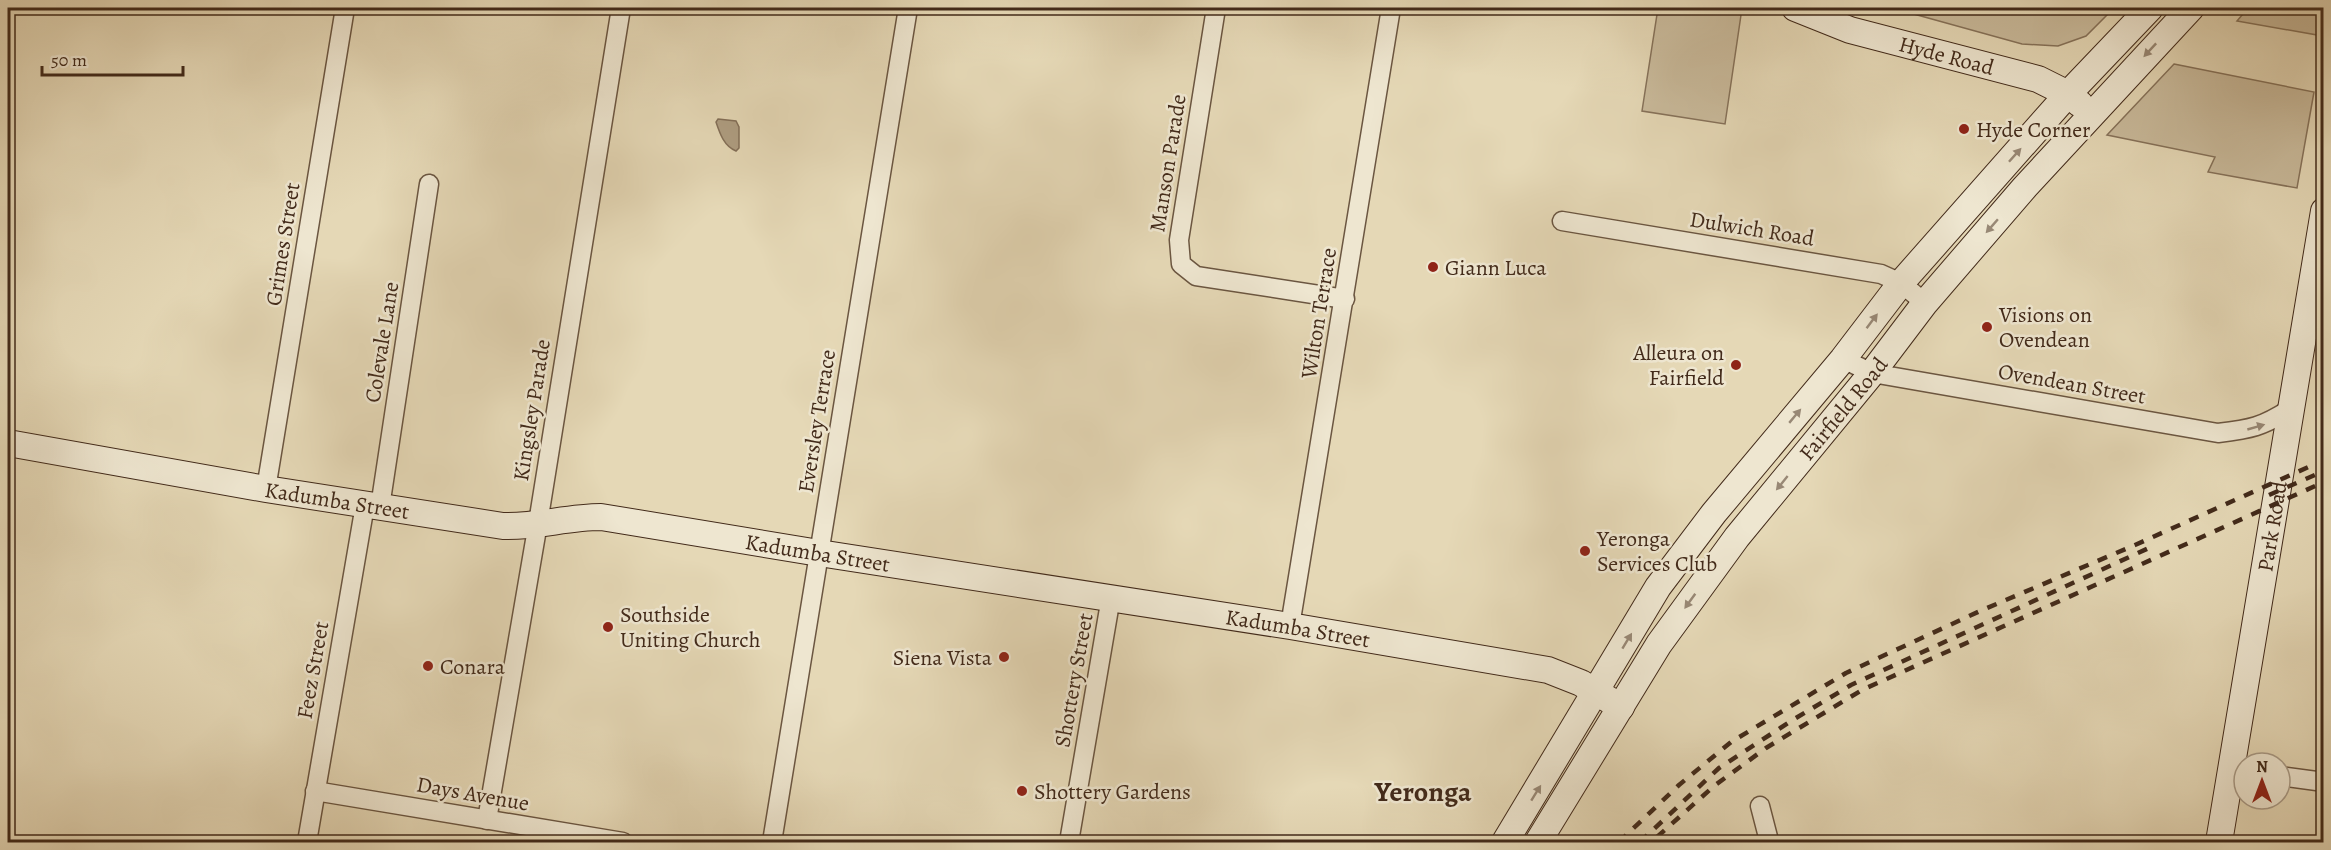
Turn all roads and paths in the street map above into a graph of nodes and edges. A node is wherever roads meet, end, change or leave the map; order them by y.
1 (345, 8) edge
2 (621, 8) edge
3 (908, 8) edge
4 (1216, 8) edge
5 (1392, 8) edge
6 (1795, 8) edge
7 (2150, 8) edge
8 (2190, 8) edge
9 (2068, 94) junction
10 (2092, 114) junction
11 (429, 184) dead end
12 (2324, 210) edge
13 (1562, 221) dead end
14 (1900, 283) junction
15 (1345, 299) junction
16 (1925, 303) junction
17 (1844, 359) junction
18 (1872, 373) junction
19 (2290, 409) junction
20 (8, 443) edge
21 (266, 489) junction
22 (372, 506) junction
23 (538, 523) junction
24 (819, 553) junction
25 (1111, 597) junction
26 (1290, 626) junction
27 (1597, 692) junction
28 (1621, 707) junction
29 (2240, 751) edge
30 (2292, 778) edge
31 (2324, 782) edge
32 (315, 790) junction
33 (2232, 790) edge
34 (1760, 806) dead end
35 (487, 820) junction
36 (307, 843) edge
37 (623, 843) edge
38 (772, 843) edge
39 (1069, 843) edge
40 (1505, 843) edge
41 (1538, 843) edge
42 (1767, 843) edge
43 (2219, 843) edge

1 - 21 street, Grimes Street
2 - 23 street, Kingsley Parade
3 - 24 street, Eversley Terrace
4 - 15 street, Manson Parade
5 - 15 street, Wilton Terrace
6 - 9 street, Hyde Road
7 - 9 street, Fairfield Road
8 -> 10 street, Fairfield Road
9 - 10 street, Hyde Road
14 -> 9 street, Fairfield Road
10 -> 16 street, Fairfield Road
11 - 22 street, Colevale Lane
12 - 19 street, Park Road
13 - 14 street, Dulwich Road
14 - 16 street, Dulwich Road
17 -> 14 street, Fairfield Road
15 - 26 street, Wilton Terrace
16 - 18 street, Fairfield Road
17 - 18 street, Ovendean Street
27 -> 17 street, Fairfield Road
18 -> 19 street, Ovendean Street
18 -> 28 street, Fairfield Road
19 - 29 street, Park Road
20 - 21 street, Kadumba Street
21 - 22 street, Kadumba Street
22 - 23 street, Kadumba Street
22 - 32 street, Feez Street
23 - 24 street, Kadumba Street
23 - 35 street, Kingsley Parade
24 - 25 street, Kadumba Street
24 - 38 street, Eversley Terrace
25 - 26 street, Kadumba Street
25 - 39 street, Shottery Street
26 - 27 street, Kadumba Street
27 - 28 street, Kadumba Street
40 -> 27 street, Fairfield Road
28 - 41 street, Fairfield Road
30 - 31 street
32 - 35 street, Days Avenue
32 - 36 street, Feez Street
33 - 43 street, Park Road
34 - 42 street
35 - 37 street, Days Avenue

